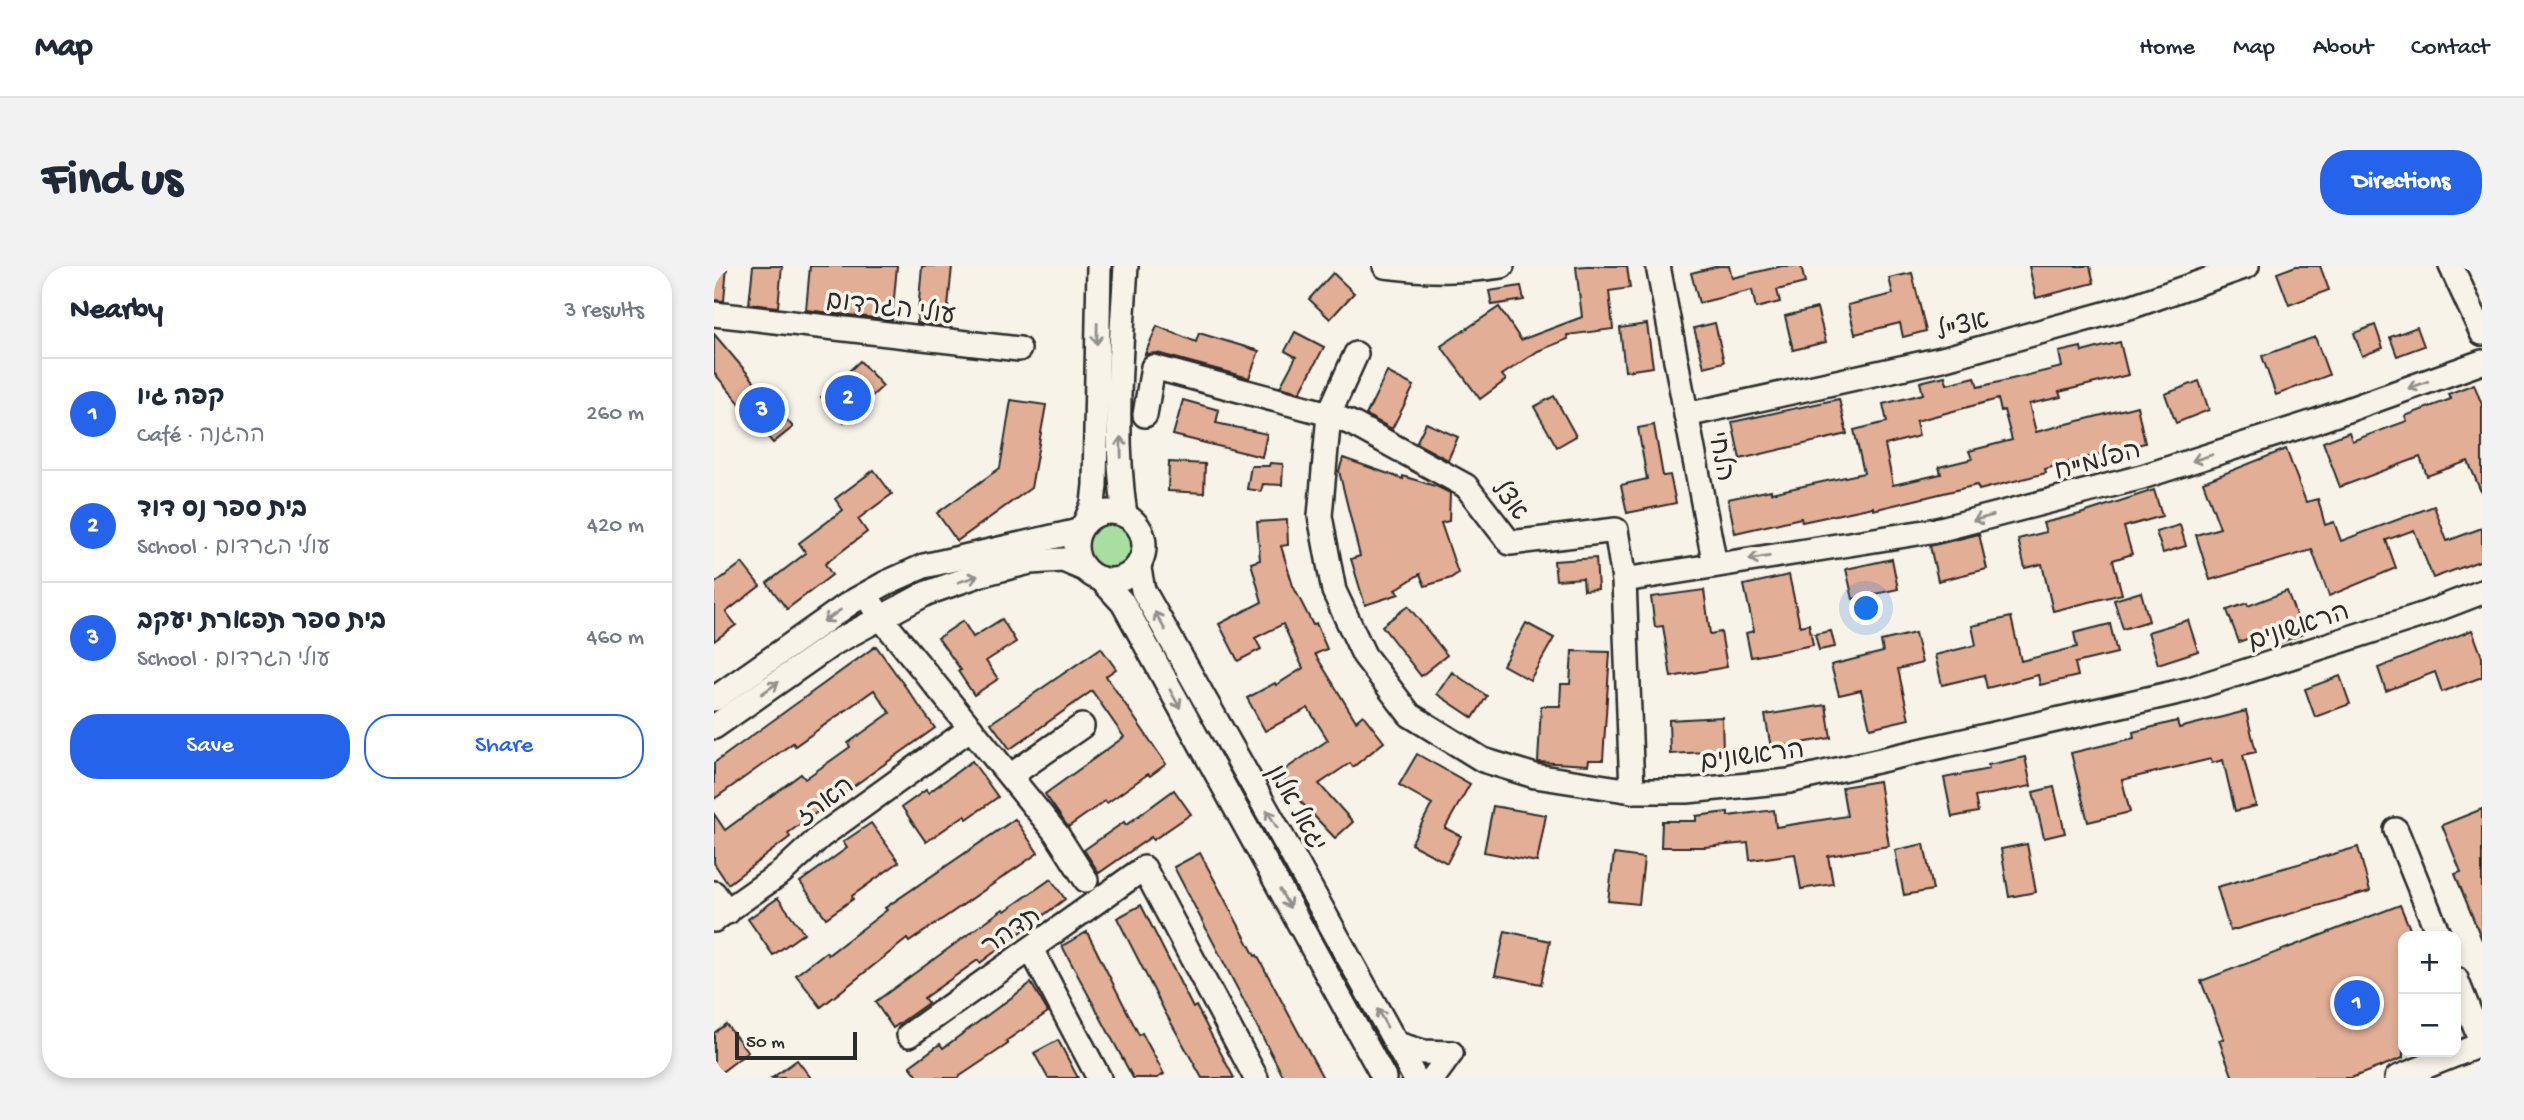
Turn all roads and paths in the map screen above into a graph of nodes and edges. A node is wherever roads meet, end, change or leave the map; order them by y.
1 (1099, 266) edge
2 (1125, 266) edge
3 (1385, 266) edge
4 (1502, 266) edge
5 (1658, 266) edge
6 (2247, 266) edge
7 (2451, 266) edge
8 (714, 314) edge
9 (2482, 334) edge
10 (1019, 349) dead end
11 (1356, 354) dead end
12 (2482, 362) edge
13 (1152, 373) junction
14 (1120, 383) junction
15 (1096, 395) junction
16 (1329, 414) junction
17 (1145, 415) dead end
18 (1686, 415) junction
19 (1125, 515) junction
20 (1082, 527) junction
21 (1140, 562) junction
22 (1715, 565) junction
23 (1093, 574) junction
24 (1624, 580) junction
25 (2482, 592) edge
26 (866, 594) junction
27 (881, 618) junction
28 (714, 699) edge
29 (1082, 726) dead end
30 (714, 727) edge
31 (971, 728) junction
32 (1010, 776) junction
33 (1632, 791) junction
34 (2396, 830) dead end
35 (1086, 880) dead end
36 (714, 893) edge
37 (721, 916) edge
38 (2437, 931) edge
39 (1031, 949) junction
40 (2461, 992) edge
41 (909, 1035) dead end
42 (1397, 1044) junction
43 (2482, 1044) edge
44 (1099, 1078) edge
45 (1256, 1078) edge
46 (1384, 1078) edge
47 (1415, 1078) edge
48 (1433, 1078) edge
49 (2397, 1078) edge

1 -> 15 street
2 - 14 street
3 - 4 street
5 - 18 street, הלחי
6 - 18 street, אצ"ל
7 - 9 street
8 - 10 street, עולי הגרדום
11 - 16 street, הראשונים
12 -> 22 street, הפלמ"ח
13 - 14 street
13 - 16 street
13 - 17 street
14 - 15 street
19 -> 14 street
15 - 20 street
16 - 24 street, אצל
16 - 33 street, הראשונים
18 - 22 street, הלחי
19 - 20 street
19 - 21 street
20 - 23 street
20 - 26 street
21 - 23 street
42 -> 21 street, יגאל אלון
22 - 24 street
27 -> 23 street
23 -> 46 street
24 - 33 street
25 - 33 street, הראשונים
26 - 27 street
26 -> 28 street
30 -> 27 street
27 - 31 street
29 - 32 street
31 - 32 street
31 - 37 street, הארז
32 - 35 street
34 - 38 street
36 - 37 street
39 - 41 street, תדהר
39 - 44 street
39 - 45 street, תדהר
40 - 43 street
42 - 47 street, יגאל אלון
42 - 48 street
43 - 49 street

